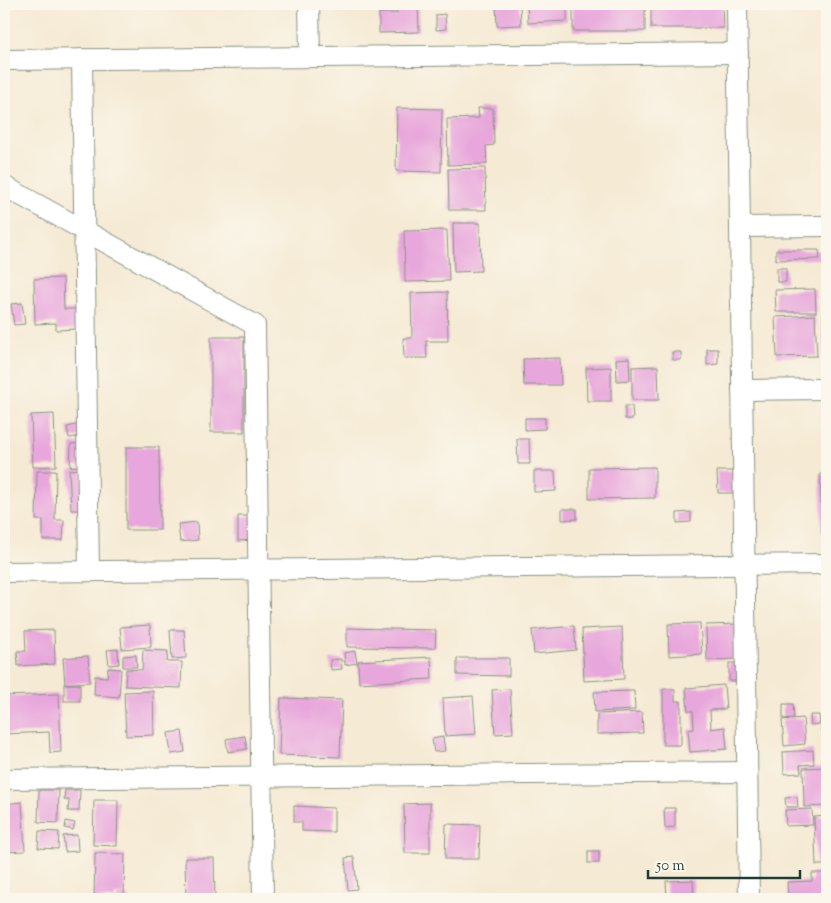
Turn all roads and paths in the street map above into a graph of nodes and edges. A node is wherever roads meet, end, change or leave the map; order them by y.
1 (309, 4) edge
2 (737, 4) edge
3 (738, 52) junction
4 (310, 56) junction
5 (82, 59) junction
6 (4, 60) edge
7 (4, 186) edge
8 (827, 226) edge
9 (740, 227) junction
10 (84, 231) junction
11 (827, 389) edge
12 (742, 390) junction
13 (744, 564) junction
14 (827, 564) edge
15 (259, 569) junction
16 (89, 571) junction
17 (4, 572) edge
18 (747, 772) junction
19 (261, 776) junction
20 (4, 779) edge
21 (263, 899) edge
22 (749, 899) edge

1 - 4 street
2 - 3 street
3 - 4 street
3 - 9 street
4 - 5 street
5 - 6 street
5 - 10 street
7 - 10 street
8 - 9 street
9 - 12 street
10 - 15 street
10 - 16 street
11 - 12 street
12 - 13 street
13 - 14 street
13 - 15 street
13 - 18 street
15 - 16 street
15 - 19 street
16 - 17 street
18 - 19 street
18 - 22 street
19 - 20 street
19 - 21 street

